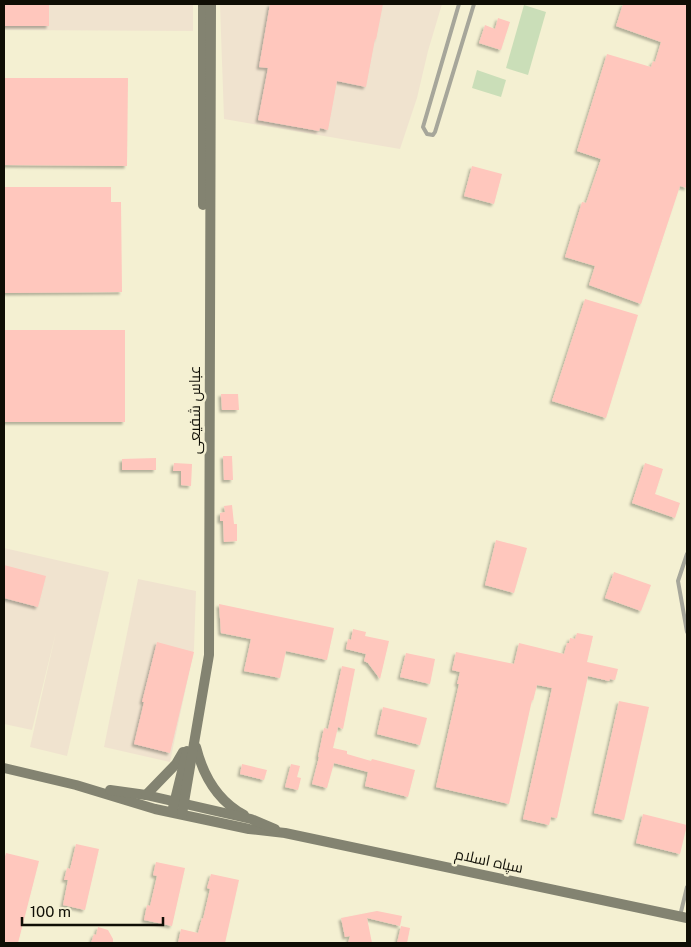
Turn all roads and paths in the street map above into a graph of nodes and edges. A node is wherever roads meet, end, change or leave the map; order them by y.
1 (203, 4) edge
2 (211, 4) edge
3 (459, 4) edge
4 (474, 4) edge
5 (687, 554) edge
6 (687, 632) edge
7 (192, 741) junction
8 (4, 768) edge
9 (76, 785) junction
10 (146, 795) junction
11 (178, 808) junction
12 (251, 819) junction
13 (286, 833) junction
14 (687, 887) edge
15 (684, 918) edge

1 - 7 main road, عباس شفیعی
2 - 7 main road, عباس شفیعی
3 - 4 lane
5 - 6 lane
7 - 10 main road
7 - 11 main road, عباس شفیعی
7 - 12 main road
8 - 9 main road, سپاه اسلام
9 - 10 main road, سپاه اسلام
9 - 11 main road, سپاه اسلام
10 - 11 main road, سپاه اسلام
11 - 12 main road, سپاه اسلام
11 - 13 main road, سپاه اسلام
12 - 13 main road, سپاه اسلام
13 - 15 main road, سپاه اسلام
14 - 15 lane

